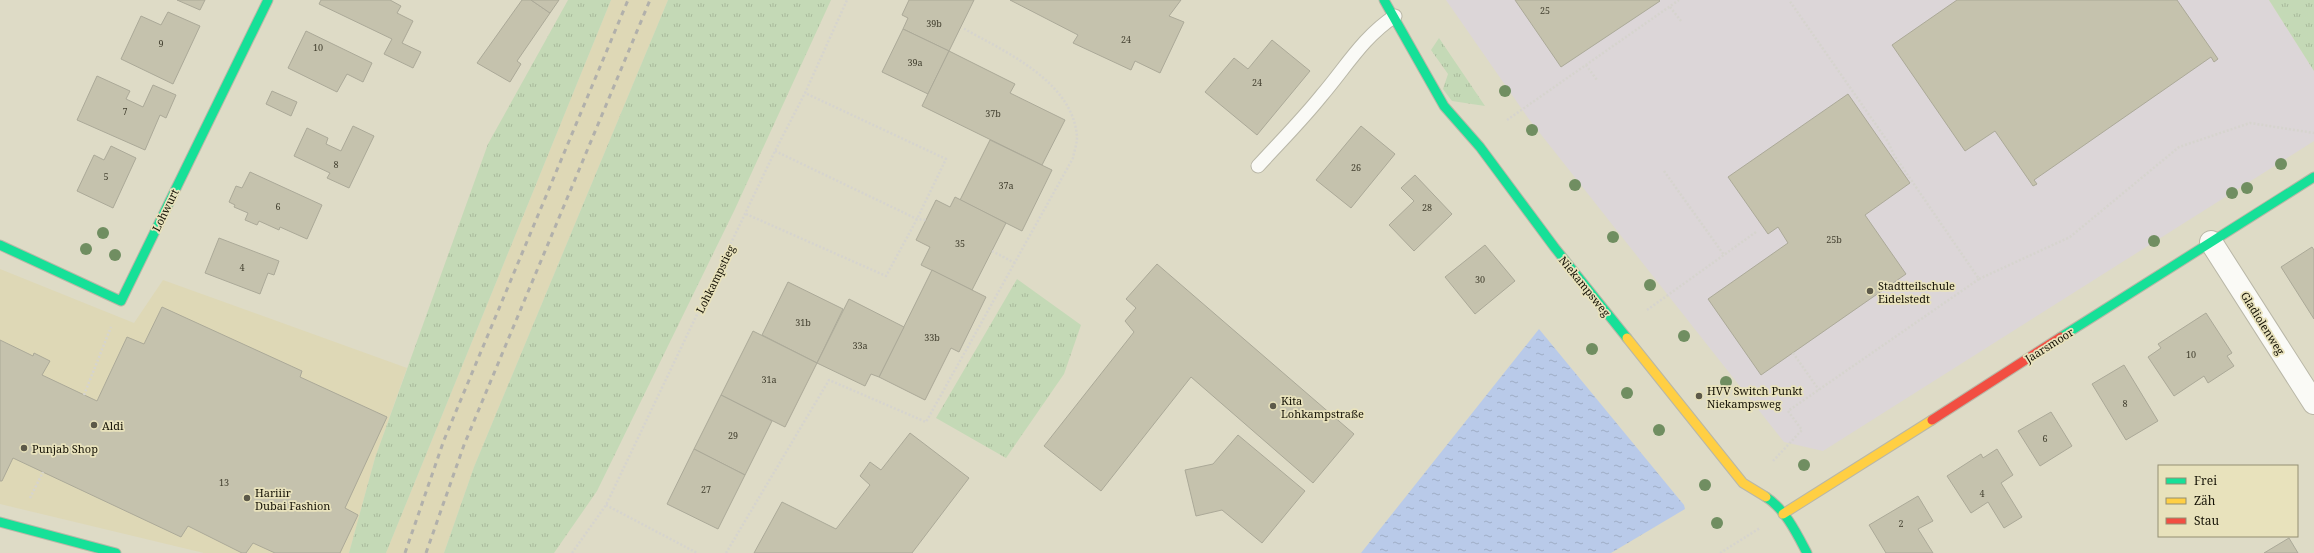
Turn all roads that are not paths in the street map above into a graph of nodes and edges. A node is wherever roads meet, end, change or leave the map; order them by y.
1 (268, 0) edge
2 (1384, 0) edge
3 (1395, 16) junction
4 (1258, 166) dead end
5 (2314, 177) edge
6 (2211, 242) junction
7 (0, 245) edge
8 (2314, 404) edge
9 (1783, 514) junction
10 (0, 522) edge
11 (116, 553) edge
12 (1807, 553) edge

1 - 7 street, Lohwurt
2 - 3 street, Niekampsweg
3 - 4 lane
3 - 9 street, Niekampsweg
5 - 6 street, Jaarsmoor
6 - 8 street, Gladiolenweg
6 - 9 street, Jaarsmoor
9 - 12 street, Niekampsweg
10 - 11 street

